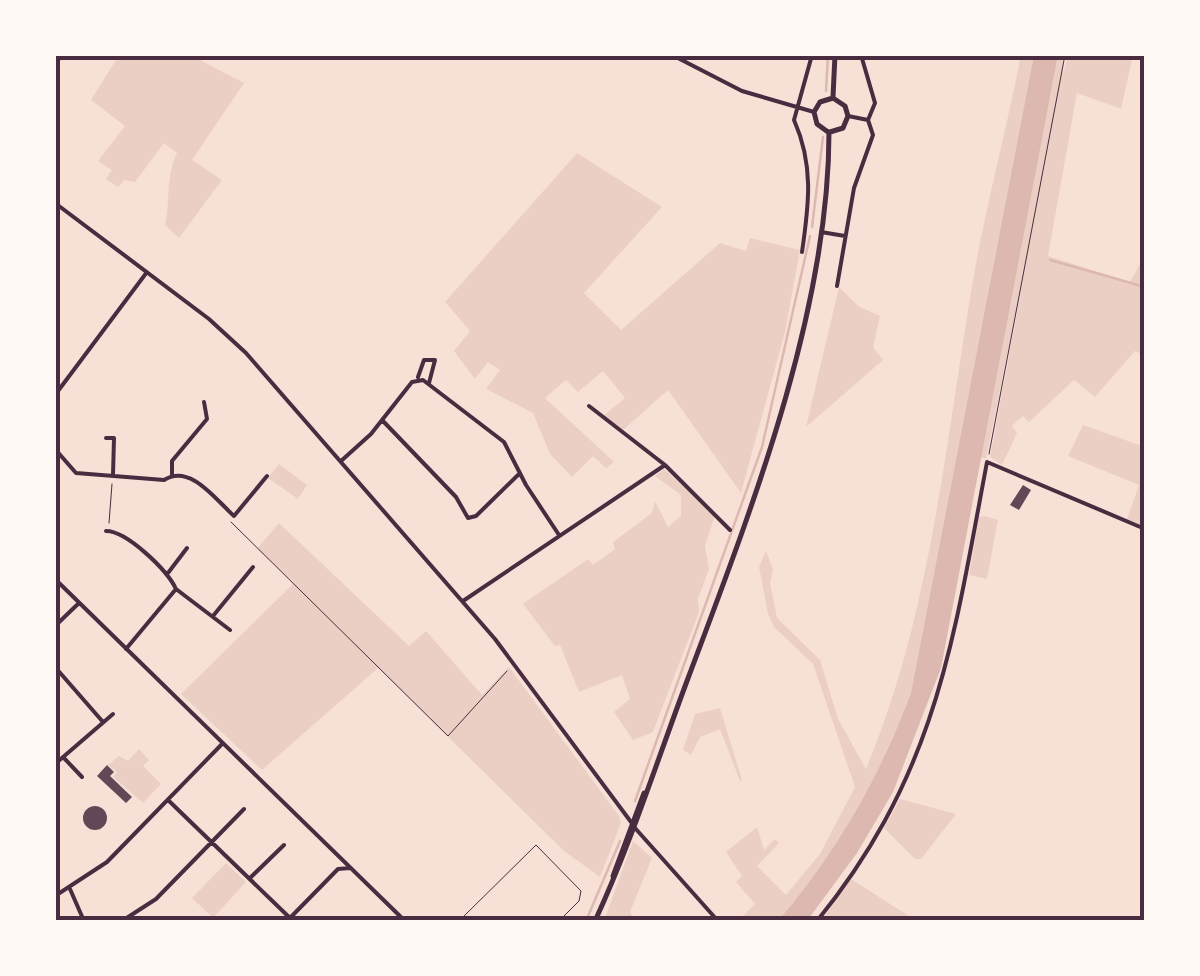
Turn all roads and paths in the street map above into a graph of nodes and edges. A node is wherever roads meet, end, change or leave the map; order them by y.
1 (62, 55) edge
2 (672, 55) edge
3 (812, 55) edge
4 (835, 55) edge
5 (861, 55) edge
6 (1065, 55) edge
7 (55, 64) edge
8 (833, 98) junction
9 (796, 108) junction
10 (814, 112) junction
11 (848, 116) junction
12 (868, 120) junction
13 (829, 132) junction
14 (55, 203) edge
15 (819, 232) junction
16 (846, 236) junction
17 (802, 252) dead end
18 (147, 272) junction
19 (836, 286) dead end
20 (55, 395) edge
21 (204, 402) dead end
22 (589, 406) dead end
23 (382, 420) junction
24 (106, 438) dead end
25 (55, 449) edge
26 (341, 462) junction
27 (987, 462) junction
28 (666, 466) junction
29 (520, 473) junction
30 (113, 475) junction
31 (172, 475) junction
32 (267, 476) dead end
33 (234, 516) junction
34 (1145, 529) edge
35 (730, 530) dead end
36 (108, 531) joint
37 (560, 534) junction
38 (187, 548) dead end
39 (253, 567) dead end
40 (168, 574) junction
41 (55, 580) edge
42 (176, 589) junction
43 (463, 601) junction
44 (79, 603) junction
45 (213, 616) junction
46 (55, 626) edge
47 (230, 630) dead end
48 (126, 650) junction
49 (514, 663) junction
50 (55, 666) edge
51 (113, 714) dead end
52 (103, 722) junction
53 (224, 744) junction
54 (64, 757) junction
55 (55, 764) edge
56 (82, 777) dead end
57 (650, 779) junction
58 (168, 800) junction
59 (244, 809) dead end
60 (631, 828) junction
61 (212, 842) junction
62 (284, 845) dead end
63 (340, 858) junction
64 (350, 868) junction
65 (338, 869) junction
66 (250, 878) junction
67 (70, 887) junction
68 (55, 896) edge
69 (288, 919) edge
70 (84, 921) edge
71 (122, 921) edge
72 (405, 921) edge
73 (459, 921) edge
74 (559, 921) edge
75 (594, 921) edge
76 (718, 921) edge
77 (817, 921) edge

1 - 7 street
2 - 9 street
3 - 9 street
4 - 8 main road
5 - 12 street
6 - 27 path
8 - 10 main road
8 - 11 main road
9 - 10 street
9 - 17 street
10 - 13 main road
11 - 12 street
11 - 13 main road
12 - 16 street
13 - 15 main road
14 - 18 street
15 - 16 street
15 - 57 main road
16 - 19 street
18 - 20 street
18 - 26 street
21 - 31 street
22 - 28 street
23 - 26 street
23 - 29 street
23 - 29 street
24 - 30 street
25 - 30 street
26 - 43 street
27 - 34 street
27 - 77 street
28 - 35 street
28 - 37 street
29 - 37 street
30 - 31 street
30 - 36 path
31 - 33 street
32 - 33 street
33 - 49 path
36 - 40 street
37 - 43 street
38 - 40 street
39 - 45 street
40 - 42 street
41 - 44 street
42 - 45 street
42 - 48 street
43 - 49 street
44 - 46 street
44 - 48 street
45 - 47 street
48 - 53 street
49 - 60 street
50 - 52 street
51 - 52 street
52 - 54 street
53 - 58 street
53 - 63 street
54 - 55 street
54 - 56 street
57 - 60 main road
57 - 60 main road
58 - 61 street
58 - 67 street
59 - 61 street
60 - 75 main road
60 - 76 street
61 - 66 street
61 - 71 street
62 - 66 street
63 - 64 street
63 - 65 street
64 - 65 street
64 - 72 street
65 - 69 street
66 - 69 street
67 - 68 street
67 - 70 street
73 - 74 lane

